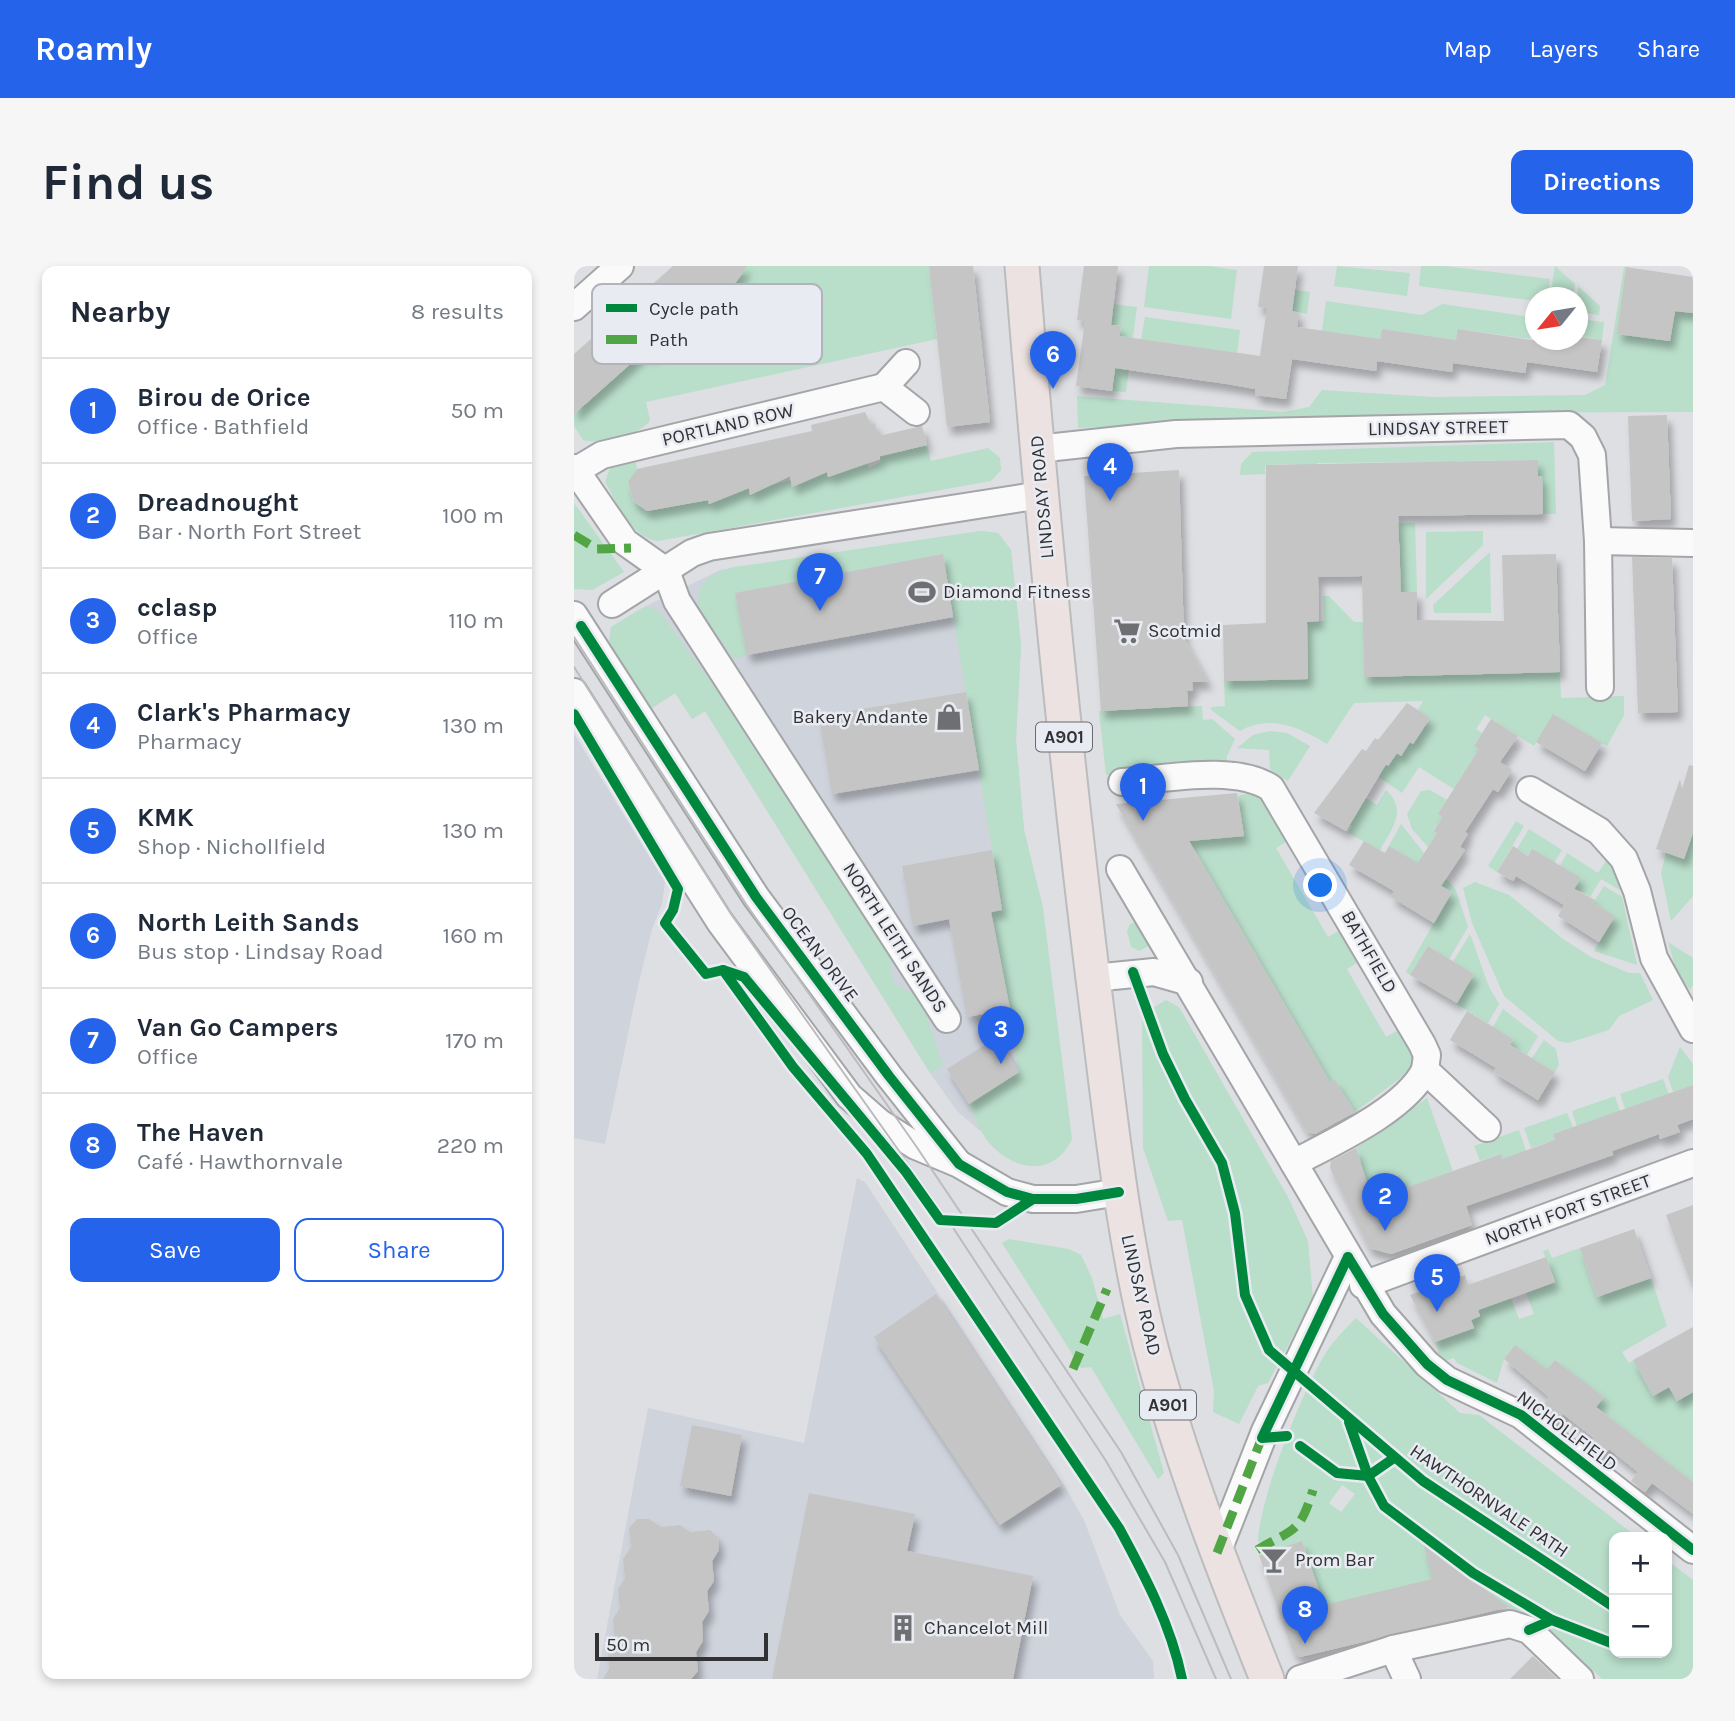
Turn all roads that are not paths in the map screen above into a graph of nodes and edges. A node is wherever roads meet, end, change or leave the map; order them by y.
1 (620, 266) edge
2 (1023, 266) edge
3 (600, 284) edge
4 (592, 291) edge
5 (574, 307) edge
6 (906, 363) dead end
7 (884, 387) junction
8 (916, 412) dead end
9 (1037, 449) junction
10 (575, 469) edge
11 (1041, 495) junction
12 (1598, 541) junction
13 (1693, 543) edge
14 (666, 571) junction
15 (612, 604) dead end
16 (574, 615) edge
17 (1600, 687) dead end
18 (574, 692) edge
19 (1122, 782) dead end
20 (1530, 790) dead end
21 (1120, 869) dead end
22 (1093, 978) junction
23 (1189, 982) junction
24 (947, 1019) dead end
25 (1693, 1029) edge
26 (1426, 1070) junction
27 (1487, 1128) dead end
28 (1294, 1163) junction
29 (1693, 1163) edge
30 (959, 1164) junction
31 (1119, 1192) junction
32 (1348, 1257) junction
33 (1363, 1285) junction
34 (1693, 1550) edge
35 (1217, 1553) junction
36 (1393, 1649) junction
37 (1267, 1679) edge
38 (1300, 1679) edge
39 (1407, 1679) edge
40 (1580, 1679) edge

1 - 3 street
2 - 9 main road, LINDSAY ROAD / A901
4 - 5 street
6 - 7 street
7 - 8 street
7 - 10 street, PORTLAND ROW
9 - 11 main road, LINDSAY ROAD / A901
9 - 12 street, LINDSAY STREET
10 - 14 street
11 - 14 street
11 - 22 main road, LINDSAY ROAD / A901
12 - 13 street
12 - 17 street, LINDSAY STREET
14 - 15 street
14 - 24 street, NORTH LEITH SANDS
16 - 30 street, OCEAN DRIVE
18 - 30 street, OCEAN DRIVE
19 - 26 street, BATHFIELD
20 - 25 street
21 - 23 street
22 - 23 street
22 - 31 main road, LINDSAY ROAD / A901
23 - 28 street
26 - 27 street
26 - 28 street
28 - 32 street
29 - 33 street, NORTH FORT STREET
30 - 31 street, OCEAN DRIVE
31 - 35 main road, LINDSAY ROAD / A901
32 - 33 street
32 - 35 street
33 - 34 street, NICHOLLFIELD
35 - 37 main road, LINDSAY ROAD / A901
36 - 38 street
36 - 39 street
36 - 40 street

